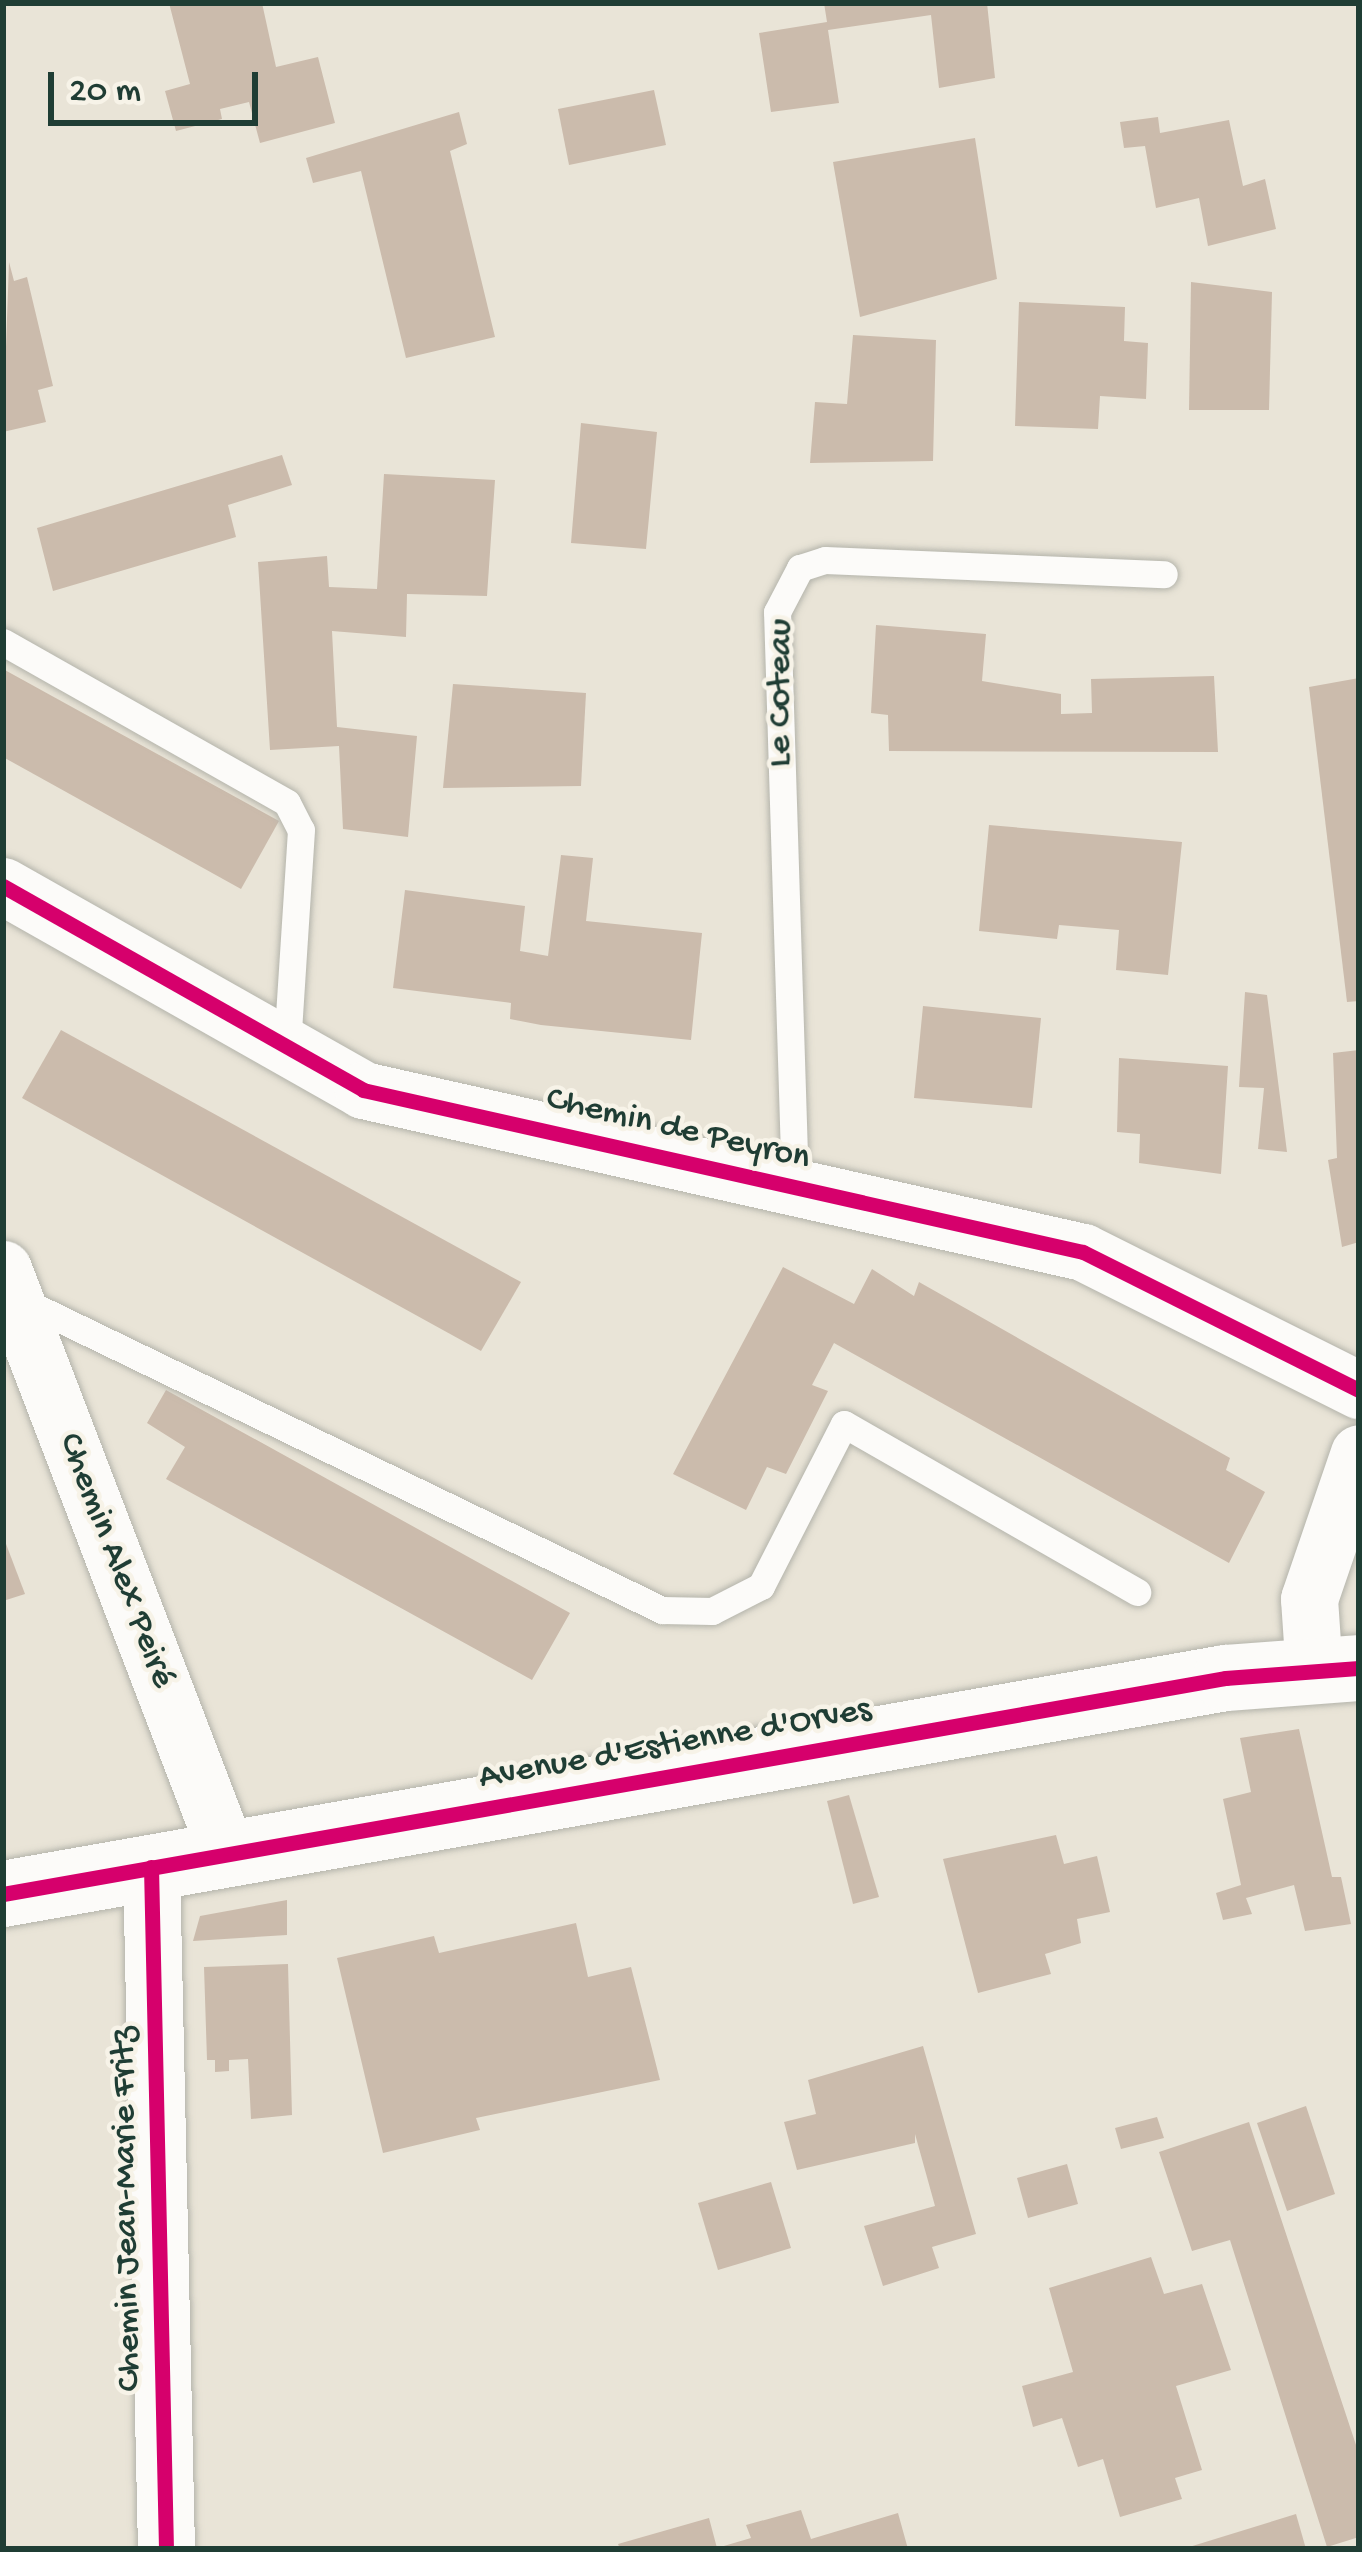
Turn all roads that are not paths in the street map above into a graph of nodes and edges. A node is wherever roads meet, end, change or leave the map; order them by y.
1 (1164, 574) dead end
2 (3, 642) edge
3 (11, 902) edge
4 (287, 1047) junction
5 (795, 1187) junction
6 (8, 1283) edge
7 (1359, 1390) edge
8 (1354, 1481) edge
9 (1137, 1592) dead end
10 (1336, 1656) edge
11 (227, 1853) junction
12 (151, 1867) junction
13 (3, 1894) edge
14 (166, 2549) edge

1 - 5 lane, Le Coteau
2 - 4 lane
3 - 4 street, Chemin de Peyron
4 - 5 street, Chemin de Peyron
5 - 7 street, Chemin de Peyron
6 - 9 lane
6 - 11 street, Chemin Alex Peiré
8 - 10 street
10 - 11 street, Avenue d'Estienne d'Orves
11 - 12 street, Avenue d'Estienne d'Orves
12 - 13 street, Avenue d'Estienne d'Orves
12 - 14 street, Chemin Jean-Marie Fritz

